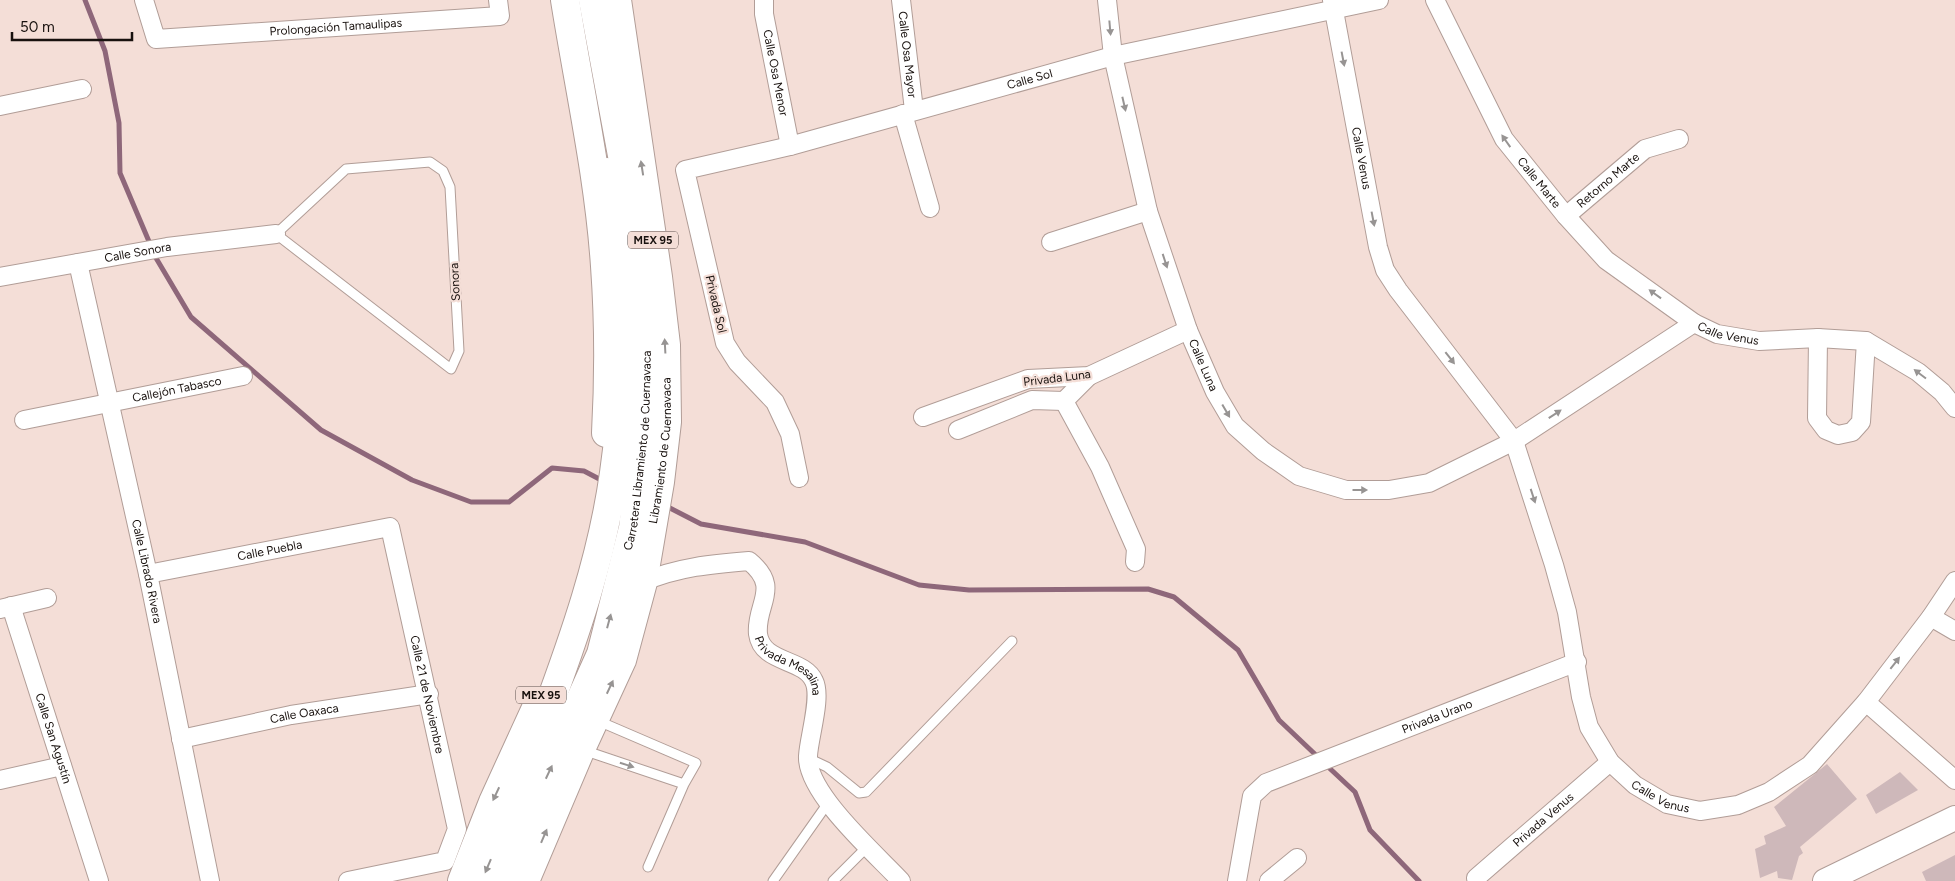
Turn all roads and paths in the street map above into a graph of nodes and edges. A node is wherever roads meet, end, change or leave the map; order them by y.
1 (144, 0) edge
2 (498, 0) edge
3 (565, 0) edge
4 (579, 0) edge
5 (593, 0) edge
6 (617, 0) edge
7 (764, 0) edge
8 (901, 0) edge
9 (1108, 0) edge
10 (1380, 0) edge
11 (1435, 0) edge
12 (1333, 6) edge
13 (1113, 56) junction
14 (82, 89) dead end
15 (0, 106) edge
16 (908, 112) junction
17 (1679, 139) dead end
18 (790, 146) junction
19 (685, 170) joint
20 (930, 208) dead end
21 (1148, 212) junction
22 (1566, 216) junction
23 (276, 234) junction
24 (1051, 242) dead end
25 (78, 263) junction
26 (0, 277) edge
27 (1694, 323) junction
28 (1188, 330) junction
29 (1818, 338) junction
30 (1866, 341) junction
31 (244, 376) dead end
32 (1089, 376) junction
33 (1064, 401) junction
34 (110, 402) junction
35 (1955, 408) edge
36 (923, 417) dead end
37 (24, 420) dead end
38 (958, 430) dead end
39 (1514, 441) junction
40 (629, 475) junction
41 (799, 478) dead end
42 (604, 503) junction
43 (390, 526) joint
44 (642, 530) junction
45 (1135, 562) dead end
46 (148, 574) junction
47 (643, 582) junction
48 (1955, 582) edge
49 (47, 598) dead end
50 (5, 607) edge
51 (1931, 617) junction
52 (1955, 631) edge
53 (1012, 641) dead end
54 (1577, 662) junction
55 (428, 694) junction
56 (1866, 702) junction
57 (594, 719) junction
58 (181, 739) junction
59 (581, 749) junction
60 (807, 758) junction
61 (1610, 762) junction
62 (62, 766) junction
63 (0, 780) edge
64 (1955, 780) edge
65 (684, 784) junction
66 (828, 803) junction
67 (1955, 818) edge
68 (1955, 830) edge
69 (868, 846) junction
70 (1297, 858) dead end
71 (648, 867) dead end
72 (454, 871) edge
73 (1476, 878) dead end
74 (99, 881) edge
75 (210, 881) edge
76 (348, 881) edge
77 (482, 881) edge
78 (503, 881) edge
79 (525, 881) edge
80 (773, 881) edge
81 (833, 881) edge
82 (901, 881) edge
83 (1237, 881) edge
84 (1270, 881) edge
85 (1825, 881) edge
86 (1852, 881) edge

1 - 2 street, Prolongación Tamaulipas
3 - 40 main road, MEX 95
4 - 40 main road, Carretera Libramiento de Cuernavaca / MEX 95
5 - 40 main road, Carretera Libramiento de Cuernavaca / MEX 95
40 -> 6 main road, Libramiento de Cuernavaca / MEX 95
7 - 18 street, Calle Osa Menor
8 - 16 street, Calle Osa Mayor
9 -> 13 street, Calle Luna
10 - 12 street, Calle Sol
22 -> 11 street, Calle Marte
12 - 13 street, Calle Sol
12 -> 39 street, Calle Venus
13 - 16 street, Calle Sol
13 -> 21 street, Calle Luna
14 - 15 street
16 - 18 street, Calle Sol
16 - 20 street, Calle Osa Mayor
17 - 22 street, Retorno Marte
18 - 19 street, Calle Sol
19 - 41 street, Privada Sol
21 - 24 street
21 -> 28 street, Calle Luna
27 -> 22 street, Calle Marte
23 - 23 lane, Sonora
23 - 25 street, Calle Sonora
25 - 26 street, Calle Sonora
25 - 34 street, Calle Librado Rivera
27 - 29 street, Calle Venus
39 -> 27 street, Calle Venus
28 - 32 street, Privada Luna
28 -> 39 street, Calle Luna
29 - 30 street, Calle Venus
29 - 30 street
35 -> 30 street, Calle Venus
31 - 34 street, Callejón Tabasco
32 - 33 street
32 - 36 street, Privada Luna
33 - 38 street
33 - 45 street
34 - 37 street, Callejón Tabasco
34 - 46 street, Calle Librado Rivera
39 -> 54 street, Calle Venus
40 - 42 main road, Carretera Libramiento de Cuernavaca / MEX 95
40 - 44 main road, Carretera Libramiento de Cuernavaca / MEX 95
42 -> 72 main road, MEX 95
42 -> 77 main road, Carretera Libramiento de Cuernavaca / MEX 95
43 - 46 street, Calle Puebla
43 - 55 street, Calle 21 de Noviembre
44 - 47 main road, Libramiento de Cuernavaca / MEX 95
78 -> 44 main road, Carretera Libramiento de Cuernavaca / MEX 95
46 - 58 street, Calle Librado Rivera
57 -> 47 main road, Libramiento de Cuernavaca / MEX 95
47 - 60 street, Privada Mesalina
48 - 51 street, Calle Venus
49 - 50 street
50 - 62 street, Calle San Agustín
51 - 52 street
56 -> 51 street, Calle Venus
53 - 60 lane
54 - 61 street, Calle Venus
54 - 83 street, Privada Urano
55 - 58 street, Calle Oaxaca
55 - 72 street, Calle 21 de Noviembre
56 - 61 street, Calle Venus
56 - 64 street
57 - 59 main road, Libramiento de Cuernavaca / MEX 95
57 - 65 lane
58 - 75 street, Calle Librado Rivera
59 -> 65 lane
79 -> 59 main road, Libramiento de Cuernavaca / MEX 95
60 - 66 street, Privada Mesalina
61 - 73 street, Privada Venus
62 - 63 street
62 - 74 street, Calle San Agustín
65 - 71 lane
66 - 69 street, Privada Mesalina
66 - 80 lane
67 - 85 street
68 - 86 street
69 - 81 lane
69 - 82 street, Privada Mesalina
70 - 84 street
72 - 76 street

